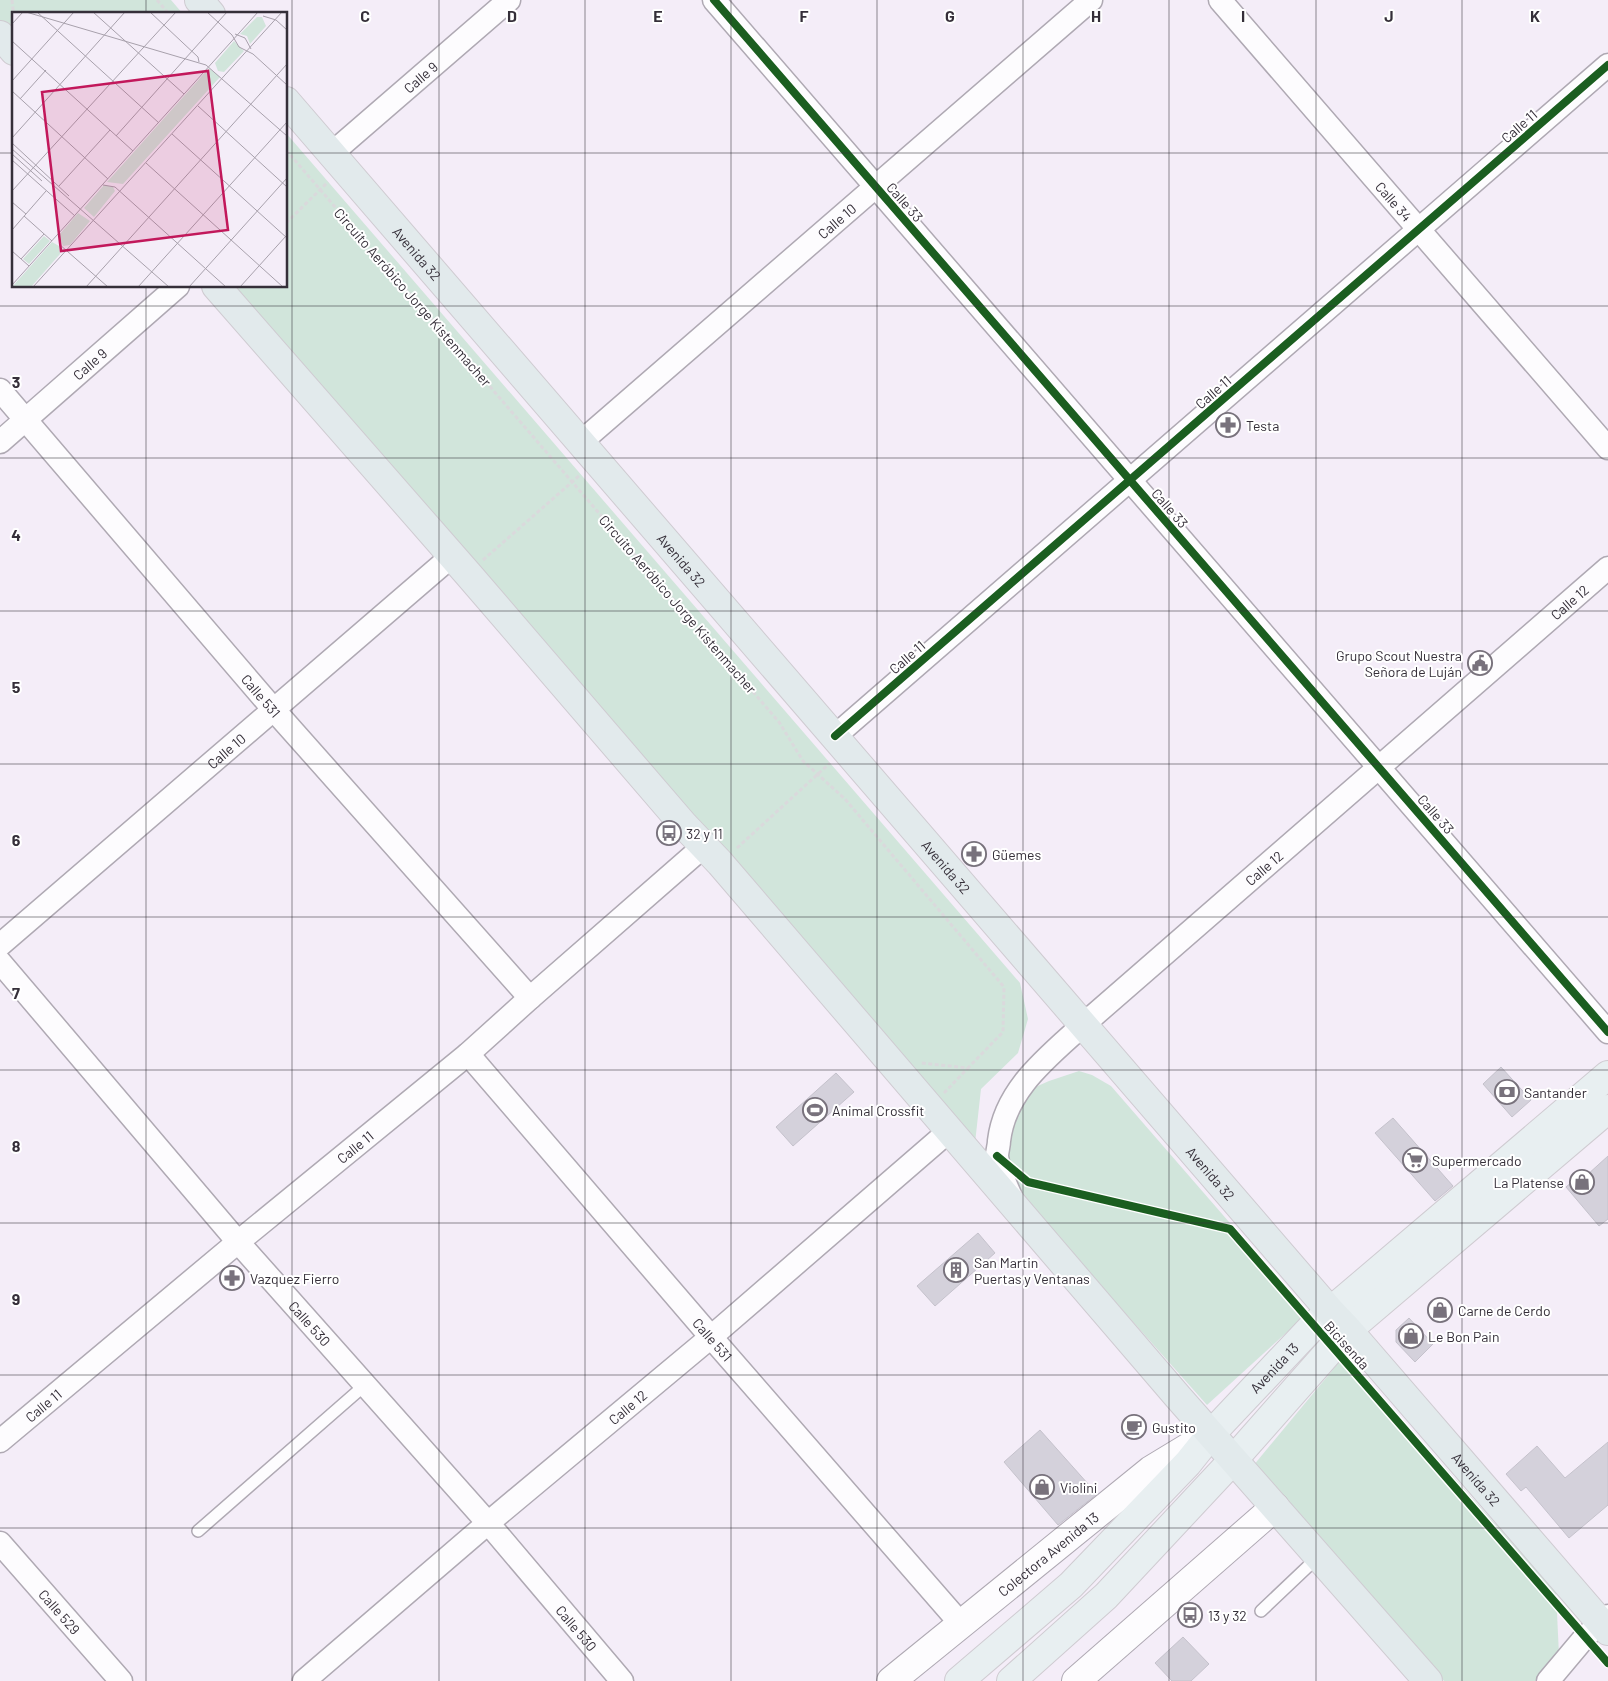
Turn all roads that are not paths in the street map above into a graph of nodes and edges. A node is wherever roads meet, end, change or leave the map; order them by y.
1 (199, 0) edge
2 (509, 0) edge
3 (714, 0) edge
4 (1091, 0) edge
5 (1220, 0) edge
6 (209, 12) edge
7 (0, 35) edge
8 (12, 49) edge
9 (1608, 65) edge
10 (288, 103) edge
11 (337, 160) junction
12 (876, 186) junction
13 (1419, 230) junction
14 (176, 288) edge
15 (218, 288) edge
16 (0, 390) edge
17 (26, 420) junction
18 (0, 442) edge
19 (1608, 448) edge
20 (588, 452) junction
21 (1130, 480) junction
22 (464, 555) junction
23 (1608, 568) edge
24 (274, 710) junction
25 (840, 743) junction
26 (1379, 768) junction
27 (712, 855) junction
28 (0, 945) edge
29 (0, 962) edge
30 (530, 998) junction
31 (1084, 1024) junction
32 (1608, 1032) edge
33 (468, 1054) junction
34 (1608, 1075) edge
35 (1608, 1109) edge
36 (949, 1131) junction
37 (1016, 1207) junction
38 (238, 1242) junction
39 (1339, 1320) junction
40 (711, 1337) junction
41 (365, 1385) junction
42 (1212, 1433) junction
43 (0, 1441) edge
44 (1234, 1459) junction
45 (1275, 1507) junction
46 (488, 1523) junction
47 (198, 1531) dead end
48 (0, 1543) edge
49 (1319, 1556) junction
50 (1260, 1611) dead end
51 (1606, 1623) edge
52 (961, 1624) junction
53 (121, 1681) edge
54 (304, 1681) edge
55 (622, 1681) edge
56 (891, 1681) edge
57 (959, 1681) edge
58 (1011, 1681) edge
59 (1076, 1681) edge
60 (1428, 1681) edge
61 (1548, 1681) edge

1 - 6 highway
2 - 11 street, Calle 9
3 - 12 street, Calle 33
4 - 12 street, Calle 10
5 - 13 street, Calle 34
7 - 8 highway
9 - 13 street, Calle 11
10 - 11 highway, Avenida 32
11 - 20 highway, Avenida 32
12 - 20 street, Calle 10
12 - 21 street, Calle 33
13 - 19 street, Calle 34
13 - 21 street, Calle 11
14 - 17 street, Calle 9
15 - 22 highway
16 - 17 street, Calle 531
17 - 18 street, Calle 9
17 - 24 street, Calle 531
20 - 25 highway, Avenida 32
21 - 25 street, Calle 11
21 - 26 street, Calle 33
22 - 24 street, Calle 10
22 - 27 highway
23 - 26 street, Calle 12
24 - 28 street, Calle 10
24 - 30 street, Calle 531
25 - 31 highway, Avenida 32
26 - 31 street, Calle 12
26 - 32 street, Calle 33
27 - 30 street, Calle 11
27 - 36 highway
29 - 38 street, Calle 530
30 - 33 street, Calle 11
31 - 37 street, Calle 12
31 - 39 highway, Avenida 32
33 - 38 street, Calle 11
33 - 40 street, Calle 531
34 - 39 main road, Avenida 13
35 - 39 main road, Avenida 13
36 - 37 highway
36 - 40 street, Calle 12
37 - 42 highway
38 - 41 street, Calle 530
38 - 43 street, Calle 11
39 - 42 main road, Avenida 13
39 - 44 main road, Avenida 13
39 - 51 highway, Avenida 32
40 - 46 street, Calle 12
40 - 52 street, Calle 531
41 - 46 street, Calle 530
41 - 47 lane
42 - 44 highway
42 - 52 street, Colectora Avenida 13
42 - 57 main road, Avenida 13
44 - 45 highway
44 - 58 main road, Avenida 13
45 - 49 highway
45 - 59 street
46 - 54 street, Calle 12
46 - 55 street, Calle 530
48 - 53 street, Calle 529
49 - 50 lane
49 - 60 highway
51 - 61 street
52 - 56 street, Colectora Avenida 13

